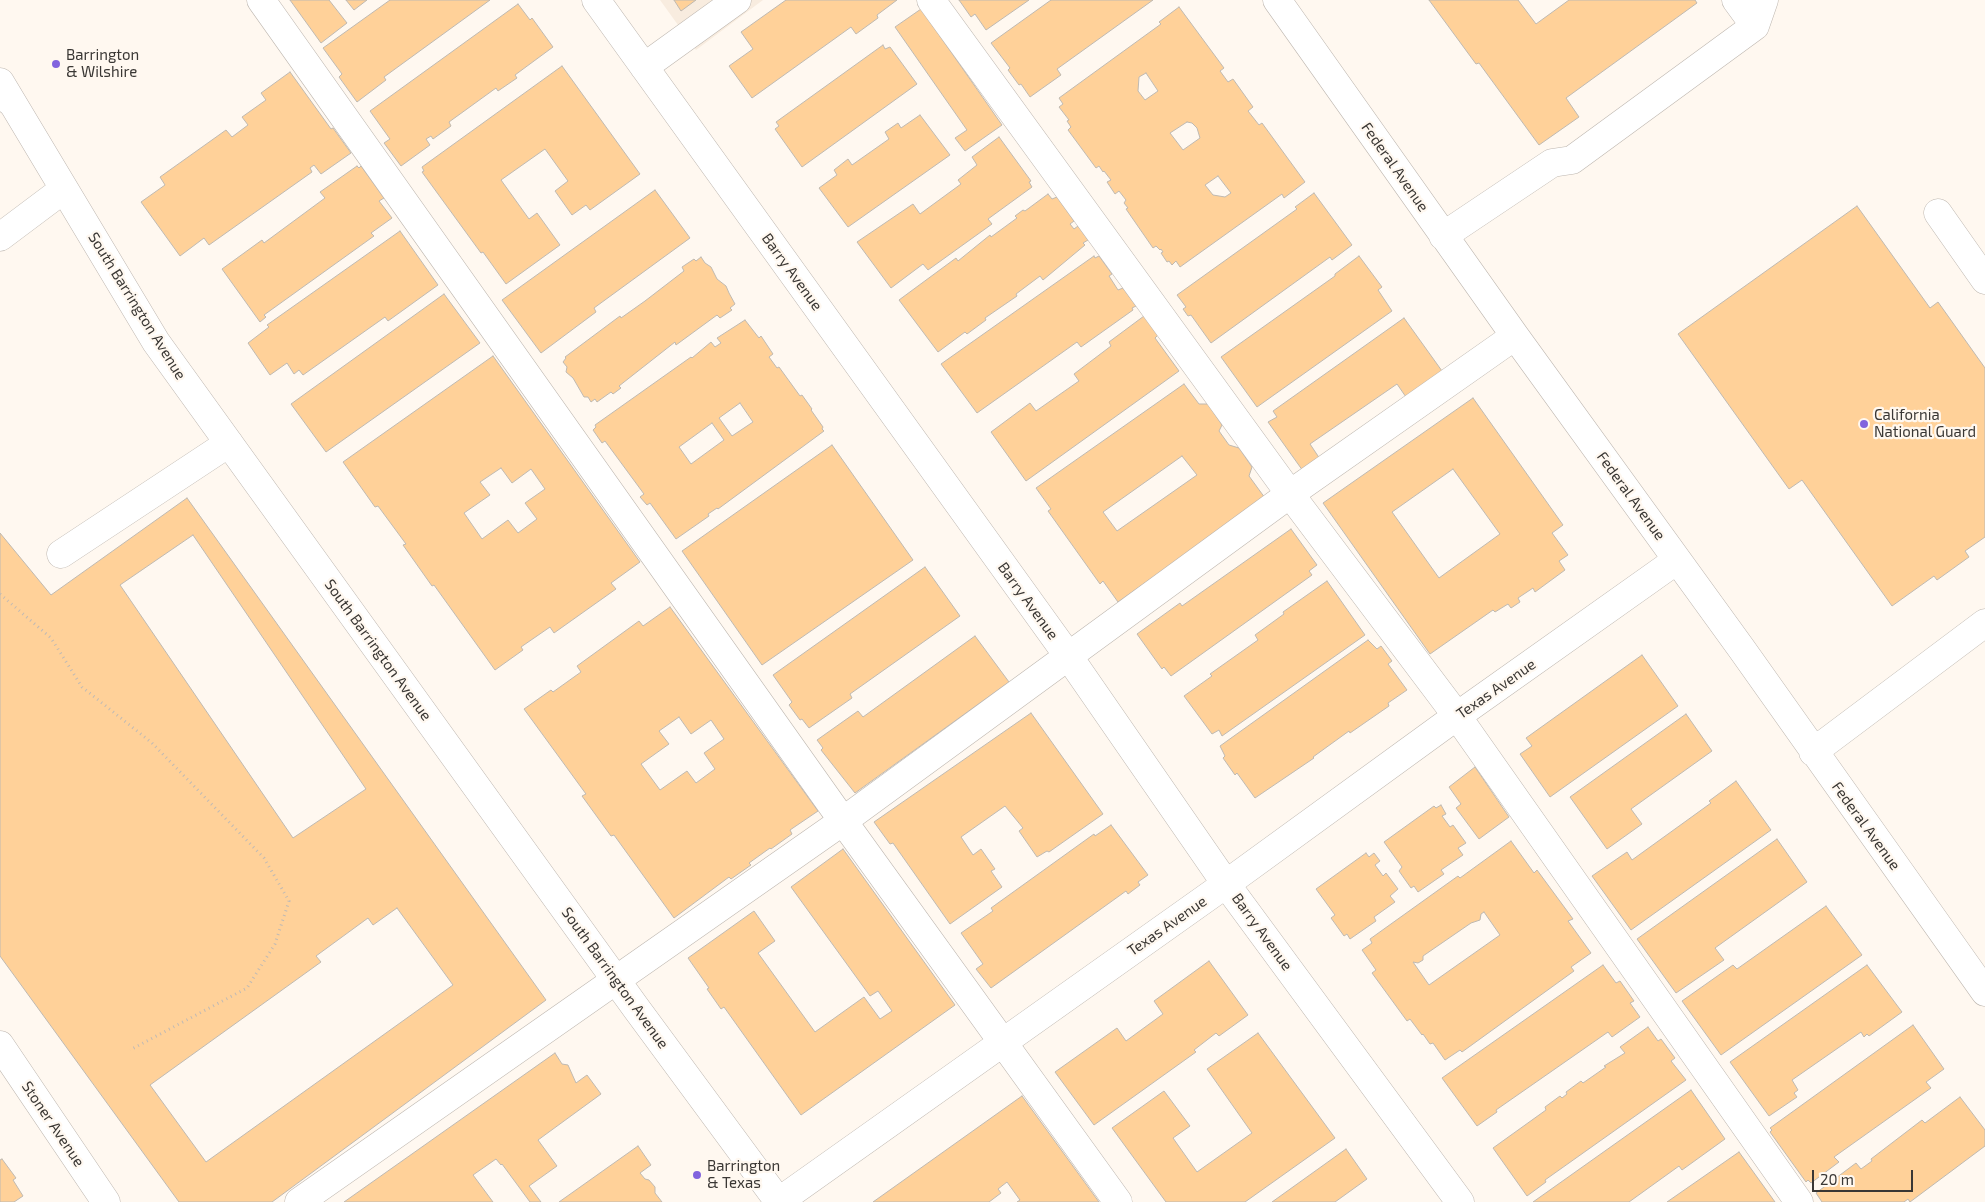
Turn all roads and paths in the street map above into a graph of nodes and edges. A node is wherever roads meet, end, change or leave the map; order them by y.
1 (261, 0) edge
2 (596, 0) edge
3 (737, 0) edge
4 (931, 0) edge
5 (1276, 0) edge
6 (1736, 0) edge
7 (1764, 0) edge
8 (1755, 26) junction
9 (644, 67) junction
10 (4, 92) edge
11 (64, 189) junction
12 (1938, 213) dead end
13 (1444, 236) junction
14 (0, 237) edge
15 (1985, 280) edge
16 (1515, 336) junction
17 (229, 443) junction
18 (1290, 494) junction
19 (61, 554) dead end
20 (1677, 560) junction
21 (0, 594) edge
22 (1985, 623) edge
23 (1069, 657) junction
24 (1457, 716) junction
25 (1814, 752) junction
26 (843, 821) junction
27 (1226, 884) junction
28 (615, 980) junction
29 (1985, 992) edge
30 (1002, 1043) junction
31 (0, 1045) edge
32 (130, 1050) dead end
33 (106, 1202) edge
34 (299, 1202) edge
35 (779, 1202) edge
36 (1118, 1202) edge
37 (1460, 1202) edge
38 (1799, 1202) edge

1 - 26 street
2 - 9 street, Barry Avenue
3 - 9 street
4 - 18 street
5 - 13 street, Federal Avenue
6 - 8 street
7 - 8 street
8 - 13 street
9 - 23 street, Barry Avenue
10 - 11 street, South Barrington Avenue
11 - 14 street
11 - 17 street, South Barrington Avenue
12 - 15 street
13 - 16 street, Federal Avenue
16 - 18 street
16 - 20 street, Federal Avenue
17 - 19 street
17 - 28 street, South Barrington Avenue
18 - 23 street
18 - 24 street
20 - 24 street, Texas Avenue
20 - 25 street, Federal Avenue
21 - 32 path
22 - 25 street
23 - 26 street
23 - 27 street, Barry Avenue
24 - 27 street, Texas Avenue
24 - 38 street
25 - 29 street, Federal Avenue
26 - 28 street
26 - 30 street
27 - 30 street, Texas Avenue
27 - 37 street, Barry Avenue
28 - 34 street
28 - 35 street, South Barrington Avenue
30 - 35 street, Texas Avenue
30 - 36 street
31 - 33 street, Stoner Avenue

